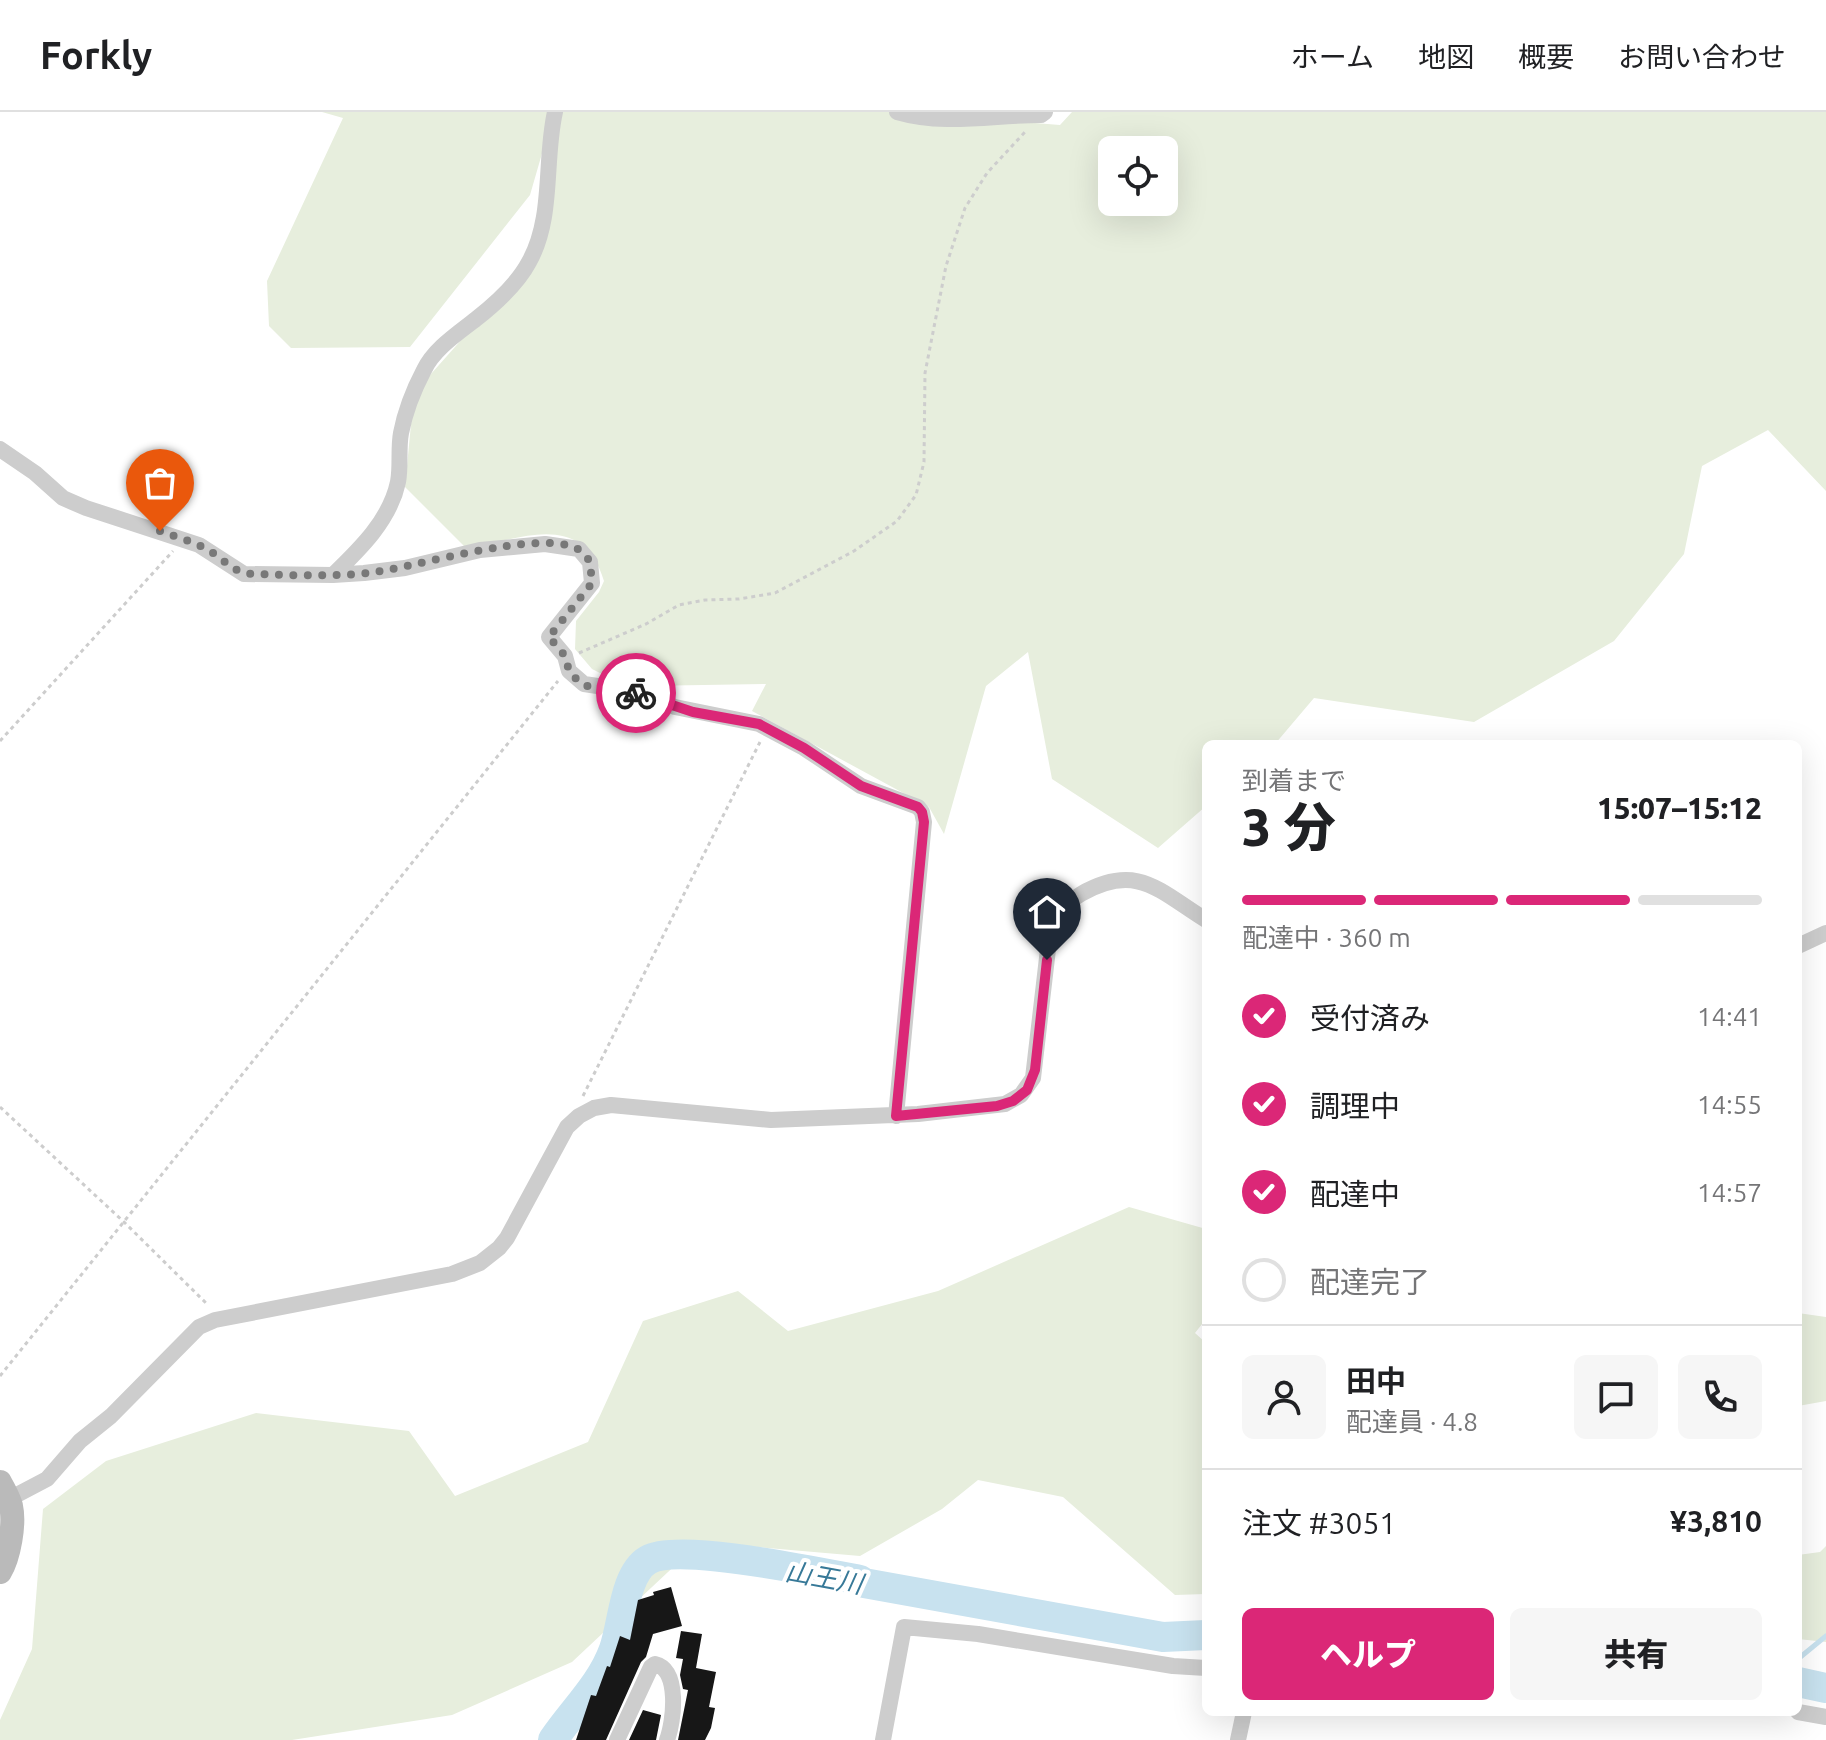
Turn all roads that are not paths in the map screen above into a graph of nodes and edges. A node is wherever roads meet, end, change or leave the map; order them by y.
1 (555, 112) edge
2 (897, 112) edge
3 (1043, 113) edge
4 (0, 449) edge
5 (333, 575) junction
6 (1202, 918) edge
7 (1826, 933) edge
8 (1802, 944) edge
9 (896, 1116) junction
10 (4, 1490) edge
11 (0, 1572) edge
12 (1202, 1668) edge
13 (1802, 1713) edge
14 (1243, 1716) edge
15 (1826, 1717) edge
16 (617, 1740) edge
17 (667, 1740) edge
18 (883, 1740) edge
19 (1238, 1740) edge

1 - 5 street
2 - 3 street
4 - 5 street
5 - 9 street
6 - 9 street
7 - 8 street
9 - 10 street
10 - 11 main road
12 - 18 street
13 - 15 street
14 - 19 street
16 - 17 street

